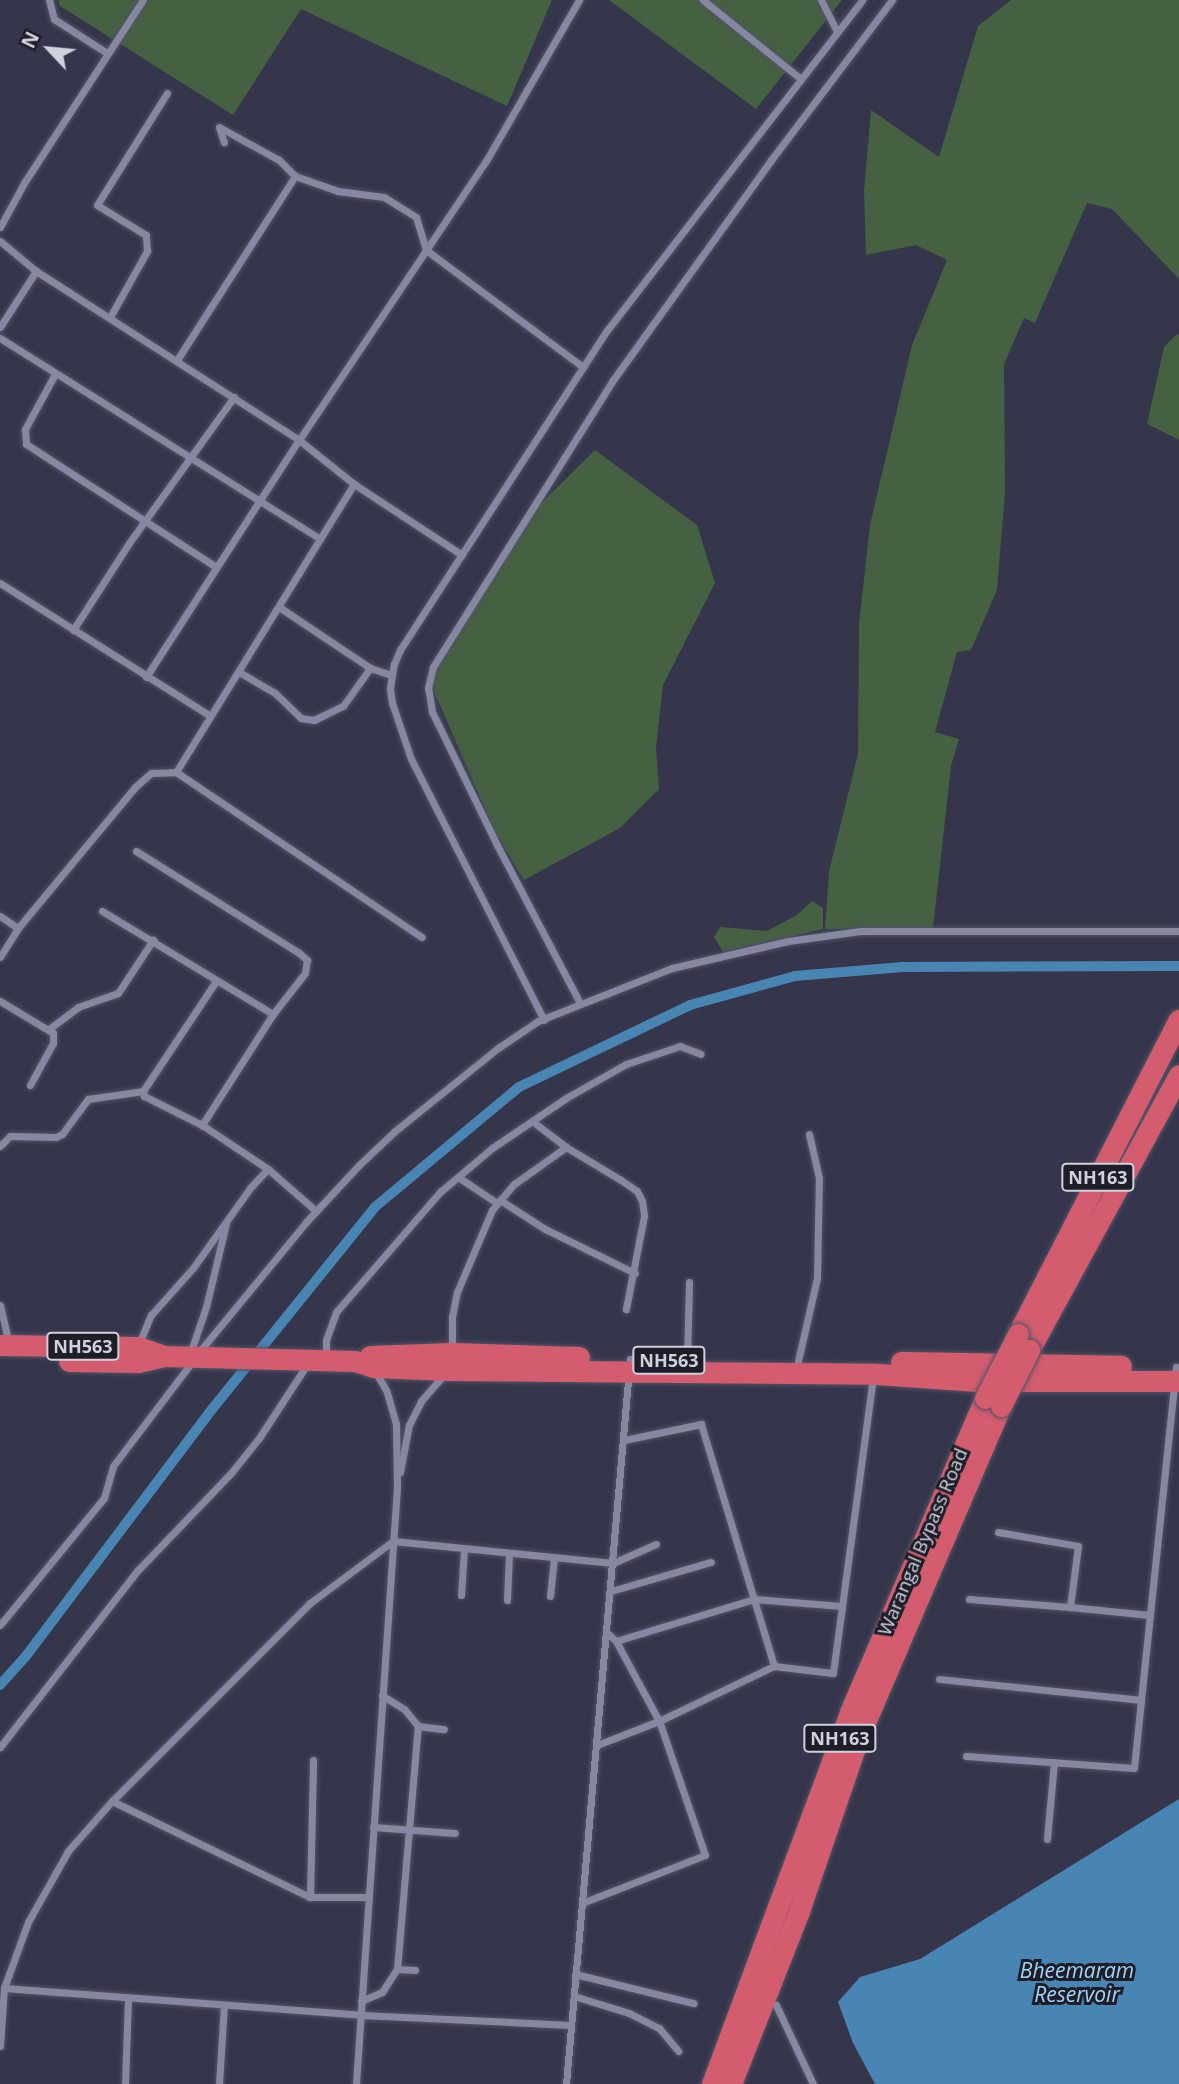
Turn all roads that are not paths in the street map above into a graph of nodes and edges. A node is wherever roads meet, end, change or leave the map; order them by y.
1 (49, 0) edge
2 (144, 0) edge
3 (579, 0) edge
4 (703, 0) edge
5 (821, 0) edge
6 (862, 0) edge
7 (892, 0) edge
8 (837, 32) junction
9 (107, 53) junction
10 (801, 79) junction
11 (167, 93) dead end
12 (224, 142) dead end
13 (295, 176) junction
14 (0, 227) edge
15 (0, 241) edge
16 (426, 250) junction
17 (36, 271) junction
18 (110, 317) junction
19 (0, 327) edge
20 (0, 338) edge
21 (177, 360) junction
22 (583, 368) junction
23 (55, 374) junction
24 (234, 397) junction
25 (299, 440) junction
26 (191, 460) junction
27 (354, 484) junction
28 (259, 503) junction
29 (145, 522) junction
30 (320, 539) junction
31 (462, 555) junction
32 (216, 567) junction
33 (0, 583) edge
34 (279, 607) junction
35 (73, 631) junction
36 (370, 668) junction
37 (239, 672) junction
38 (391, 675) junction
39 (146, 677) junction
40 (210, 716) junction
41 (176, 772) junction
42 (136, 851) dead end
43 (102, 911) dead end
44 (0, 916) edge
45 (18, 928) junction
46 (1179, 931) edge
47 (422, 937) dead end
48 (153, 940) junction
49 (0, 957) edge
50 (216, 981) junction
51 (0, 1001) edge
52 (580, 1003) junction
53 (273, 1014) junction
54 (544, 1020) junction
55 (1179, 1020) edge
56 (49, 1028) junction
57 (701, 1054) dead end
58 (1179, 1075) edge
59 (30, 1085) dead end
60 (142, 1091) junction
61 (532, 1121) junction
62 (202, 1125) junction
63 (808, 1134) dead end
64 (0, 1146) edge
65 (566, 1147) junction
66 (268, 1169) junction
67 (458, 1177) junction
68 (498, 1202) junction
69 (317, 1211) junction
70 (227, 1221) junction
71 (635, 1273) junction
72 (689, 1282) dead end
73 (0, 1305) edge
74 (626, 1309) dead end
75 (1023, 1342) junction
76 (3, 1349) edge
77 (138, 1355) junction
78 (195, 1358) junction
79 (310, 1360) junction
80 (687, 1360) junction
81 (451, 1361) junction
82 (797, 1361) junction
83 (364, 1364) junction
84 (630, 1365) junction
85 (873, 1374) junction
86 (1177, 1374) edge
87 (993, 1402) junction
88 (624, 1440) junction
89 (397, 1487) junction
90 (998, 1532) dead end
91 (393, 1541) junction
92 (656, 1544) dead end
93 (464, 1550) junction
94 (509, 1553) junction
95 (554, 1557) junction
96 (711, 1562) dead end
97 (613, 1563) junction
98 (611, 1591) junction
99 (461, 1595) dead end
100 (550, 1596) dead end
101 (754, 1599) junction
102 (969, 1599) dead end
103 (507, 1600) dead end
104 (842, 1606) junction
105 (1070, 1607) junction
106 (1150, 1615) junction
107 (0, 1625) edge
108 (607, 1633) junction
109 (616, 1641) junction
110 (774, 1666) junction
111 (939, 1679) dead end
112 (382, 1695) junction
113 (1141, 1700) junction
114 (659, 1721) junction
115 (418, 1726) junction
116 (444, 1729) dead end
117 (597, 1745) junction
118 (0, 1747) edge
119 (966, 1756) dead end
120 (313, 1760) dead end
121 (1054, 1762) junction
122 (112, 1801) junction
123 (373, 1826) junction
124 (409, 1830) junction
125 (455, 1833) dead end
126 (1047, 1839) dead end
127 (310, 1897) junction
128 (368, 1897) junction
129 (582, 1903) junction
130 (397, 1969) junction
131 (415, 1970) dead end
132 (576, 1974) junction
133 (4, 1988) junction
134 (574, 1996) junction
135 (128, 1998) junction
136 (361, 2001) junction
137 (693, 2003) dead end
138 (224, 2005) junction
139 (776, 2005) dead end
140 (361, 2015) junction
141 (571, 2025) junction
142 (0, 2046) edge
143 (678, 2051) dead end
144 (125, 2084) edge
145 (219, 2084) edge
146 (356, 2084) edge
147 (566, 2084) edge
148 (712, 2084) edge
149 (731, 2084) edge
150 (813, 2084) edge

1 - 9 street
2 - 9 street
3 - 16 street
4 - 10 street
5 - 8 street
6 - 8 street
7 - 52 street
8 - 10 street
9 - 14 street
10 - 22 street
11 - 18 street
12 - 13 street
13 - 16 street
13 - 21 street
15 - 17 street
16 - 22 street
16 - 25 street
17 - 18 street
17 - 19 street
18 - 21 street
20 - 23 street
21 - 24 street
22 - 31 street
23 - 26 street
23 - 29 street
24 - 25 street
24 - 26 street
25 - 27 street
25 - 28 street
26 - 28 street
26 - 29 street
27 - 30 street
27 - 31 street
28 - 30 street
28 - 32 street
29 - 32 street
29 - 35 street
30 - 34 street
31 - 38 street
32 - 39 street
33 - 35 street
34 - 36 street
34 - 37 street
35 - 39 street
36 - 37 street
36 - 38 street
37 - 40 street
38 - 54 street
39 - 40 street
40 - 41 street
41 - 45 street
41 - 47 street
42 - 53 street
43 - 48 street
44 - 45 street
45 - 49 street
46 - 52 street
48 - 50 street
48 - 56 street
50 - 53 street
50 - 60 street
51 - 56 street
52 - 54 street
53 - 62 street
54 - 69 street
55 - 75 highway, Warangal Bypass Road / NH163
56 - 59 street
57 - 61 street
58 - 75 highway, Warangal Bypass Road / NH163
60 - 62 street
60 - 64 street
61 - 65 street
61 - 67 street
62 - 66 street
63 - 82 street
65 - 68 street
65 - 71 street
66 - 69 street
66 - 70 street
67 - 68 street
67 - 79 street
68 - 71 street
68 - 81 street
69 - 78 street
70 - 77 street
70 - 78 street
71 - 74 street
72 - 80 street
73 - 76 street
75 - 87 highway, Warangal Bypass Road / NH163, bridge
76 - 77 highway, NH563
77 - 78 highway, NH563
78 - 79 highway, NH563
78 - 107 street
79 - 83 highway, NH563
79 - 118 street
80 - 82 highway, NH563
80 - 84 highway, NH563
81 - 83 highway, NH563
81 - 84 highway, NH563
81 - 89 street
82 - 86 highway, NH563
83 - 89 street
84 - 85 highway, NH563
84 - 88 street
85 - 86 highway, NH563
85 - 104 street
86 - 106 street
87 - 148 highway, Warangal Bypass Road / NH163
87 - 149 highway, Warangal Bypass Road / NH163
88 - 97 street
88 - 101 street
89 - 91 street
90 - 105 street
91 - 93 street
91 - 112 street
91 - 122 street
92 - 97 street
93 - 94 street
93 - 99 street
94 - 95 street
94 - 103 street
95 - 97 street
95 - 100 street
96 - 98 street
97 - 98 street
98 - 108 street
101 - 104 street
101 - 109 street
101 - 110 street
102 - 105 street
104 - 110 street
105 - 106 street
106 - 113 street
108 - 109 street
108 - 117 street
109 - 114 street
110 - 114 street
111 - 113 street
112 - 115 street
112 - 123 street
113 - 121 street
114 - 117 street
114 - 129 street
115 - 116 street
115 - 124 street
117 - 129 street
119 - 121 street
120 - 127 street
121 - 126 street
122 - 127 street
122 - 133 street
123 - 124 street
123 - 128 street
124 - 125 street
124 - 130 street
127 - 128 street
128 - 136 street
129 - 132 street
130 - 131 street
130 - 136 street
132 - 134 street
132 - 137 street
133 - 135 street
133 - 142 street
134 - 141 street
134 - 143 street
135 - 138 street
135 - 144 street
136 - 140 street
138 - 140 street
138 - 145 street
139 - 150 street
140 - 141 street
140 - 146 street
141 - 147 street

